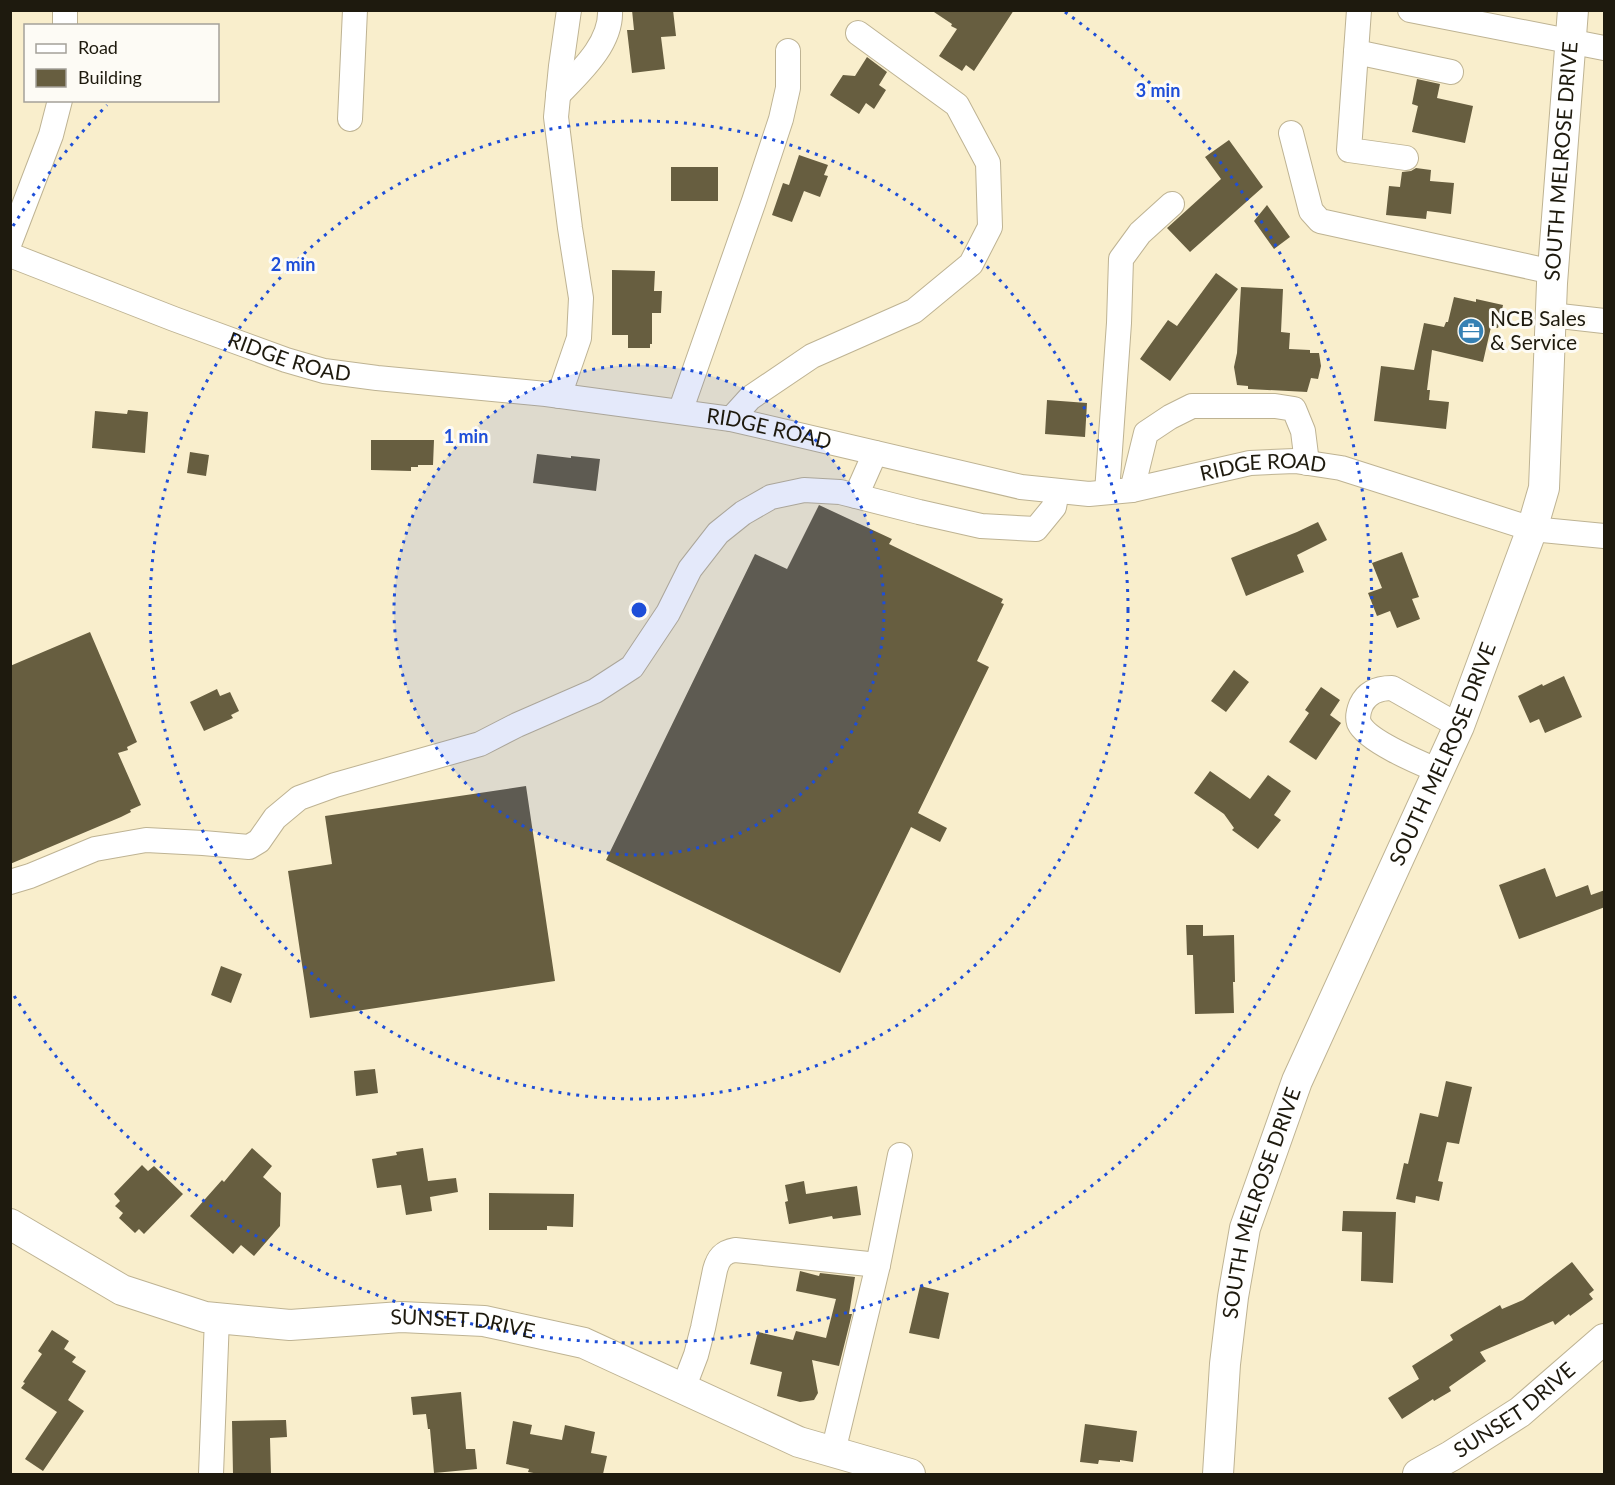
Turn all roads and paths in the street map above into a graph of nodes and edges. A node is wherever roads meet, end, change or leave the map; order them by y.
1 (355, 10) edge
2 (569, 10) edge
3 (610, 10) edge
4 (1359, 10) edge
5 (1410, 10) edge
6 (1573, 10) edge
7 (858, 33) dead end
8 (1570, 42) junction
9 (1605, 48) edge
10 (788, 51) dead end
11 (1356, 51) junction
12 (1451, 72) dead end
13 (558, 95) junction
14 (59, 102) edge
15 (350, 119) dead end
16 (1291, 133) dead end
17 (1406, 158) dead end
18 (1172, 204) dead end
19 (10, 242) edge
20 (10, 255) edge
21 (1553, 272) junction
22 (1551, 315) junction
23 (1605, 321) edge
24 (559, 396) junction
25 (680, 412) junction
26 (731, 419) junction
27 (875, 453) junction
28 (1307, 463) junction
29 (1132, 490) junction
30 (1057, 491) junction
31 (1107, 492) junction
32 (856, 496) junction
33 (1532, 529) junction
34 (1605, 536) edge
35 (1460, 726) junction
36 (1439, 771) junction
37 (10, 882) edge
38 (900, 1155) dead end
39 (10, 1224) edge
40 (878, 1265) junction
41 (217, 1318) junction
42 (1605, 1339) edge
43 (683, 1389) junction
44 (833, 1452) junction
45 (211, 1474) edge
46 (905, 1474) edge
47 (1218, 1474) edge
48 (1418, 1474) edge

1 - 15 street
2 - 13 street
3 - 13 street
4 - 11 street
5 - 8 street
6 - 8 main road, SOUTH MELROSE DRIVE
7 - 26 street
8 - 9 street
8 - 21 main road, SOUTH MELROSE DRIVE
10 - 25 street
11 - 12 street
11 - 17 street
13 - 24 street
14 - 19 street
16 - 21 street
18 - 31 street
20 - 24 street, RIDGE ROAD
21 - 22 main road, SOUTH MELROSE DRIVE
22 - 23 street
22 - 33 main road, SOUTH MELROSE DRIVE
24 - 25 street, RIDGE ROAD
25 - 26 street, RIDGE ROAD
26 - 27 street, RIDGE ROAD
27 - 30 street, RIDGE ROAD
27 - 32 street
28 - 29 street, RIDGE ROAD
28 - 29 street
28 - 33 street, RIDGE ROAD
29 - 31 street, RIDGE ROAD
30 - 31 street, RIDGE ROAD
30 - 32 street
32 - 37 street
33 - 34 street, RIDGE ROAD
33 - 35 main road, SOUTH MELROSE DRIVE
35 - 36 main road, SOUTH MELROSE DRIVE
35 - 36 street
36 - 47 main road, SOUTH MELROSE DRIVE
38 - 40 street
39 - 41 main road, SUNSET DRIVE
40 - 43 street
40 - 44 street
41 - 43 main road, SUNSET DRIVE
41 - 45 street
42 - 48 main road, SUNSET DRIVE
43 - 44 main road, SUNSET DRIVE
44 - 46 main road, SUNSET DRIVE

